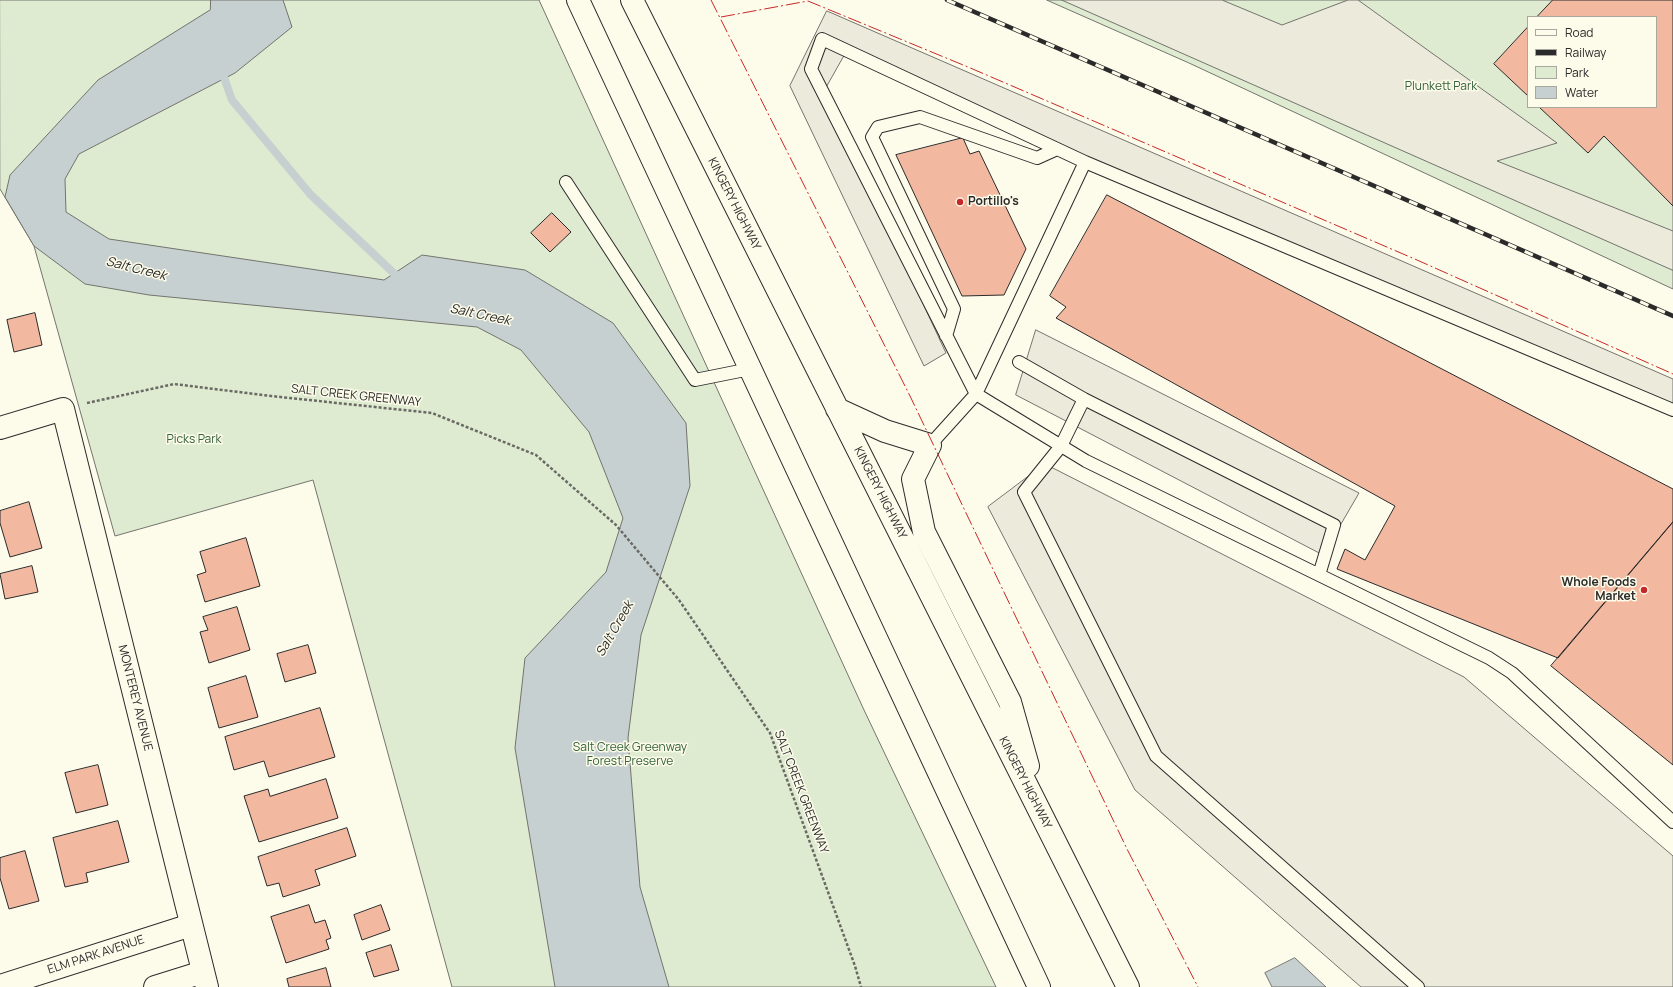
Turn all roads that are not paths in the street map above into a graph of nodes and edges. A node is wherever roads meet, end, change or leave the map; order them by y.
1 (578, 0) edge
2 (632, 0) edge
3 (1057, 149) junction
4 (1085, 162) junction
5 (566, 182) dead end
6 (946, 336) junction
7 (1019, 362) dead end
8 (750, 369) junction
9 (976, 394) junction
10 (1084, 399) junction
11 (837, 409) junction
12 (1673, 410) edge
13 (0, 428) edge
14 (930, 445) junction
15 (1061, 446) junction
16 (1320, 575) junction
17 (1040, 812) junction
18 (1673, 822) edge
19 (191, 925) junction
20 (205, 979) edge
21 (0, 986) edge
22 (155, 987) edge
23 (1039, 987) edge
24 (1128, 987) edge
25 (1418, 987) edge

1 - 8 main road
2 - 11 main road, KINGERY HIGHWAY
3 - 4 lane
3 - 6 lane
3 - 6 lane
4 - 9 lane
4 - 12 lane
5 - 8 lane
6 - 9 lane
7 - 10 lane
8 - 23 main road
9 - 14 lane
9 - 15 lane
10 - 15 lane
10 - 16 lane
11 - 14 main road
11 - 17 main road, KINGERY HIGHWAY
13 - 19 main road, MONTEREY AVENUE
14 - 17 main road
15 - 16 lane
15 - 25 lane
16 - 18 lane
17 - 24 main road, KINGERY HIGHWAY
19 - 20 main road, MONTEREY AVENUE
19 - 21 main road, ELM PARK AVENUE
20 - 22 main road

